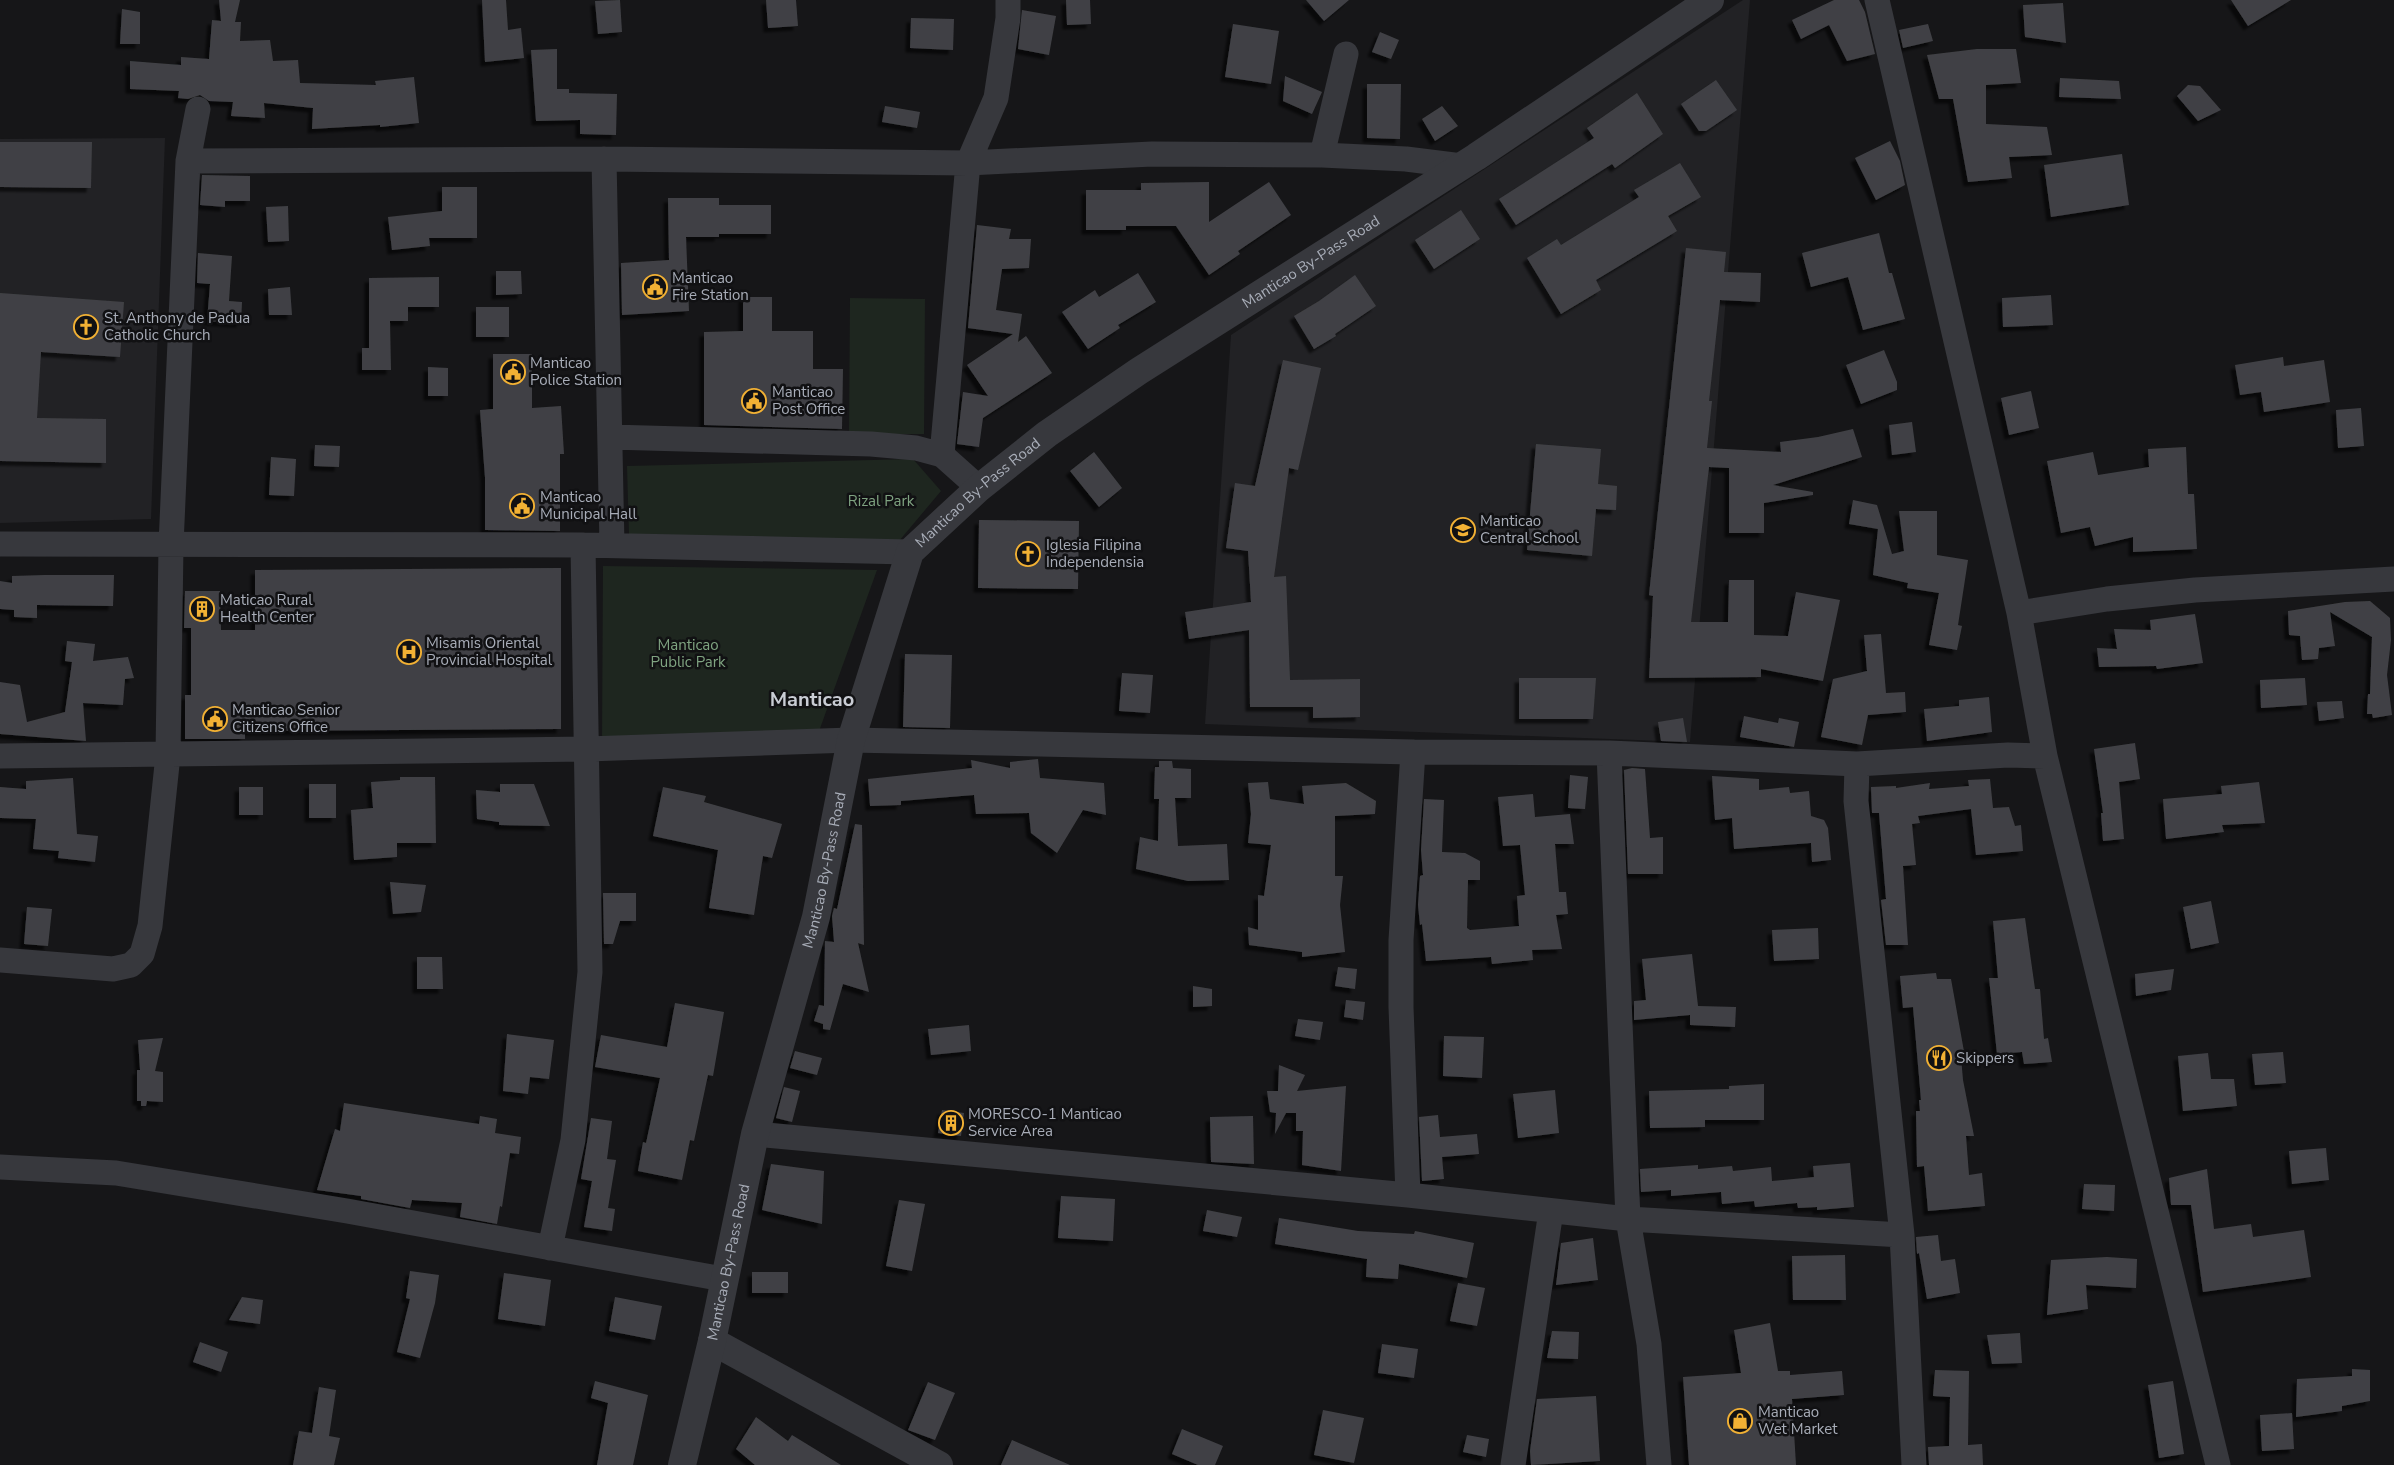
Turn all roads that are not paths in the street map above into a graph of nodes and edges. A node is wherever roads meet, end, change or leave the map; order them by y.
1 (1008, 0) edge
2 (1710, 0) edge
3 (1877, 0) edge
4 (1346, 54) dead end
5 (198, 109) dead end
6 (1322, 155) junction
7 (604, 159) junction
8 (188, 161) junction
9 (968, 163) junction
10 (1462, 166) junction
11 (610, 438) junction
12 (942, 455) junction
13 (979, 488) junction
14 (0, 544) edge
15 (582, 545) junction
16 (612, 545) junction
17 (171, 546) junction
18 (910, 552) junction
19 (2394, 579) edge
20 (2019, 613) junction
21 (851, 740) junction
22 (587, 749) junction
23 (1412, 752) junction
24 (1609, 752) junction
25 (168, 755) junction
26 (0, 756) edge
27 (2045, 756) junction
28 (1857, 764) junction
29 (0, 960) edge
30 (755, 1134) junction
31 (0, 1167) edge
32 (1408, 1195) junction
33 (1551, 1211) junction
34 (1628, 1219) junction
35 (1902, 1235) junction
36 (550, 1248) junction
37 (723, 1280) junction
38 (712, 1341) junction
39 (682, 1465) edge
40 (939, 1465) edge
41 (1512, 1465) edge
42 (1659, 1465) edge
43 (1914, 1465) edge
44 (2218, 1465) edge

1 - 9 street
2 - 10 street, Manticao By-Pass Road
3 - 20 street
4 - 6 street
5 - 8 street
6 - 9 street
6 - 10 street
7 - 8 street
7 - 9 street
7 - 11 street
8 - 17 street
9 - 12 street
10 - 13 street, Manticao By-Pass Road
11 - 12 street
11 - 16 street
12 - 13 street
13 - 18 street, Manticao By-Pass Road
14 - 17 street
15 - 16 street
15 - 17 street
15 - 22 street
16 - 18 street
17 - 25 street
18 - 21 street, Manticao By-Pass Road
19 - 20 street
20 - 27 street
21 - 22 street
21 - 23 street
21 - 30 street, Manticao By-Pass Road
22 - 25 street
22 - 36 street
23 - 24 street
23 - 32 street
24 - 28 street
24 - 34 street
25 - 26 street
25 - 29 street
27 - 28 street
27 - 44 street
28 - 35 street
30 - 32 street
30 - 37 street, Manticao By-Pass Road
31 - 36 street
32 - 33 street
33 - 34 street
33 - 41 street
34 - 35 street
34 - 42 street
35 - 43 street
36 - 37 street
37 - 38 street, Manticao By-Pass Road
38 - 39 street, Manticao By-Pass Road
38 - 40 street

